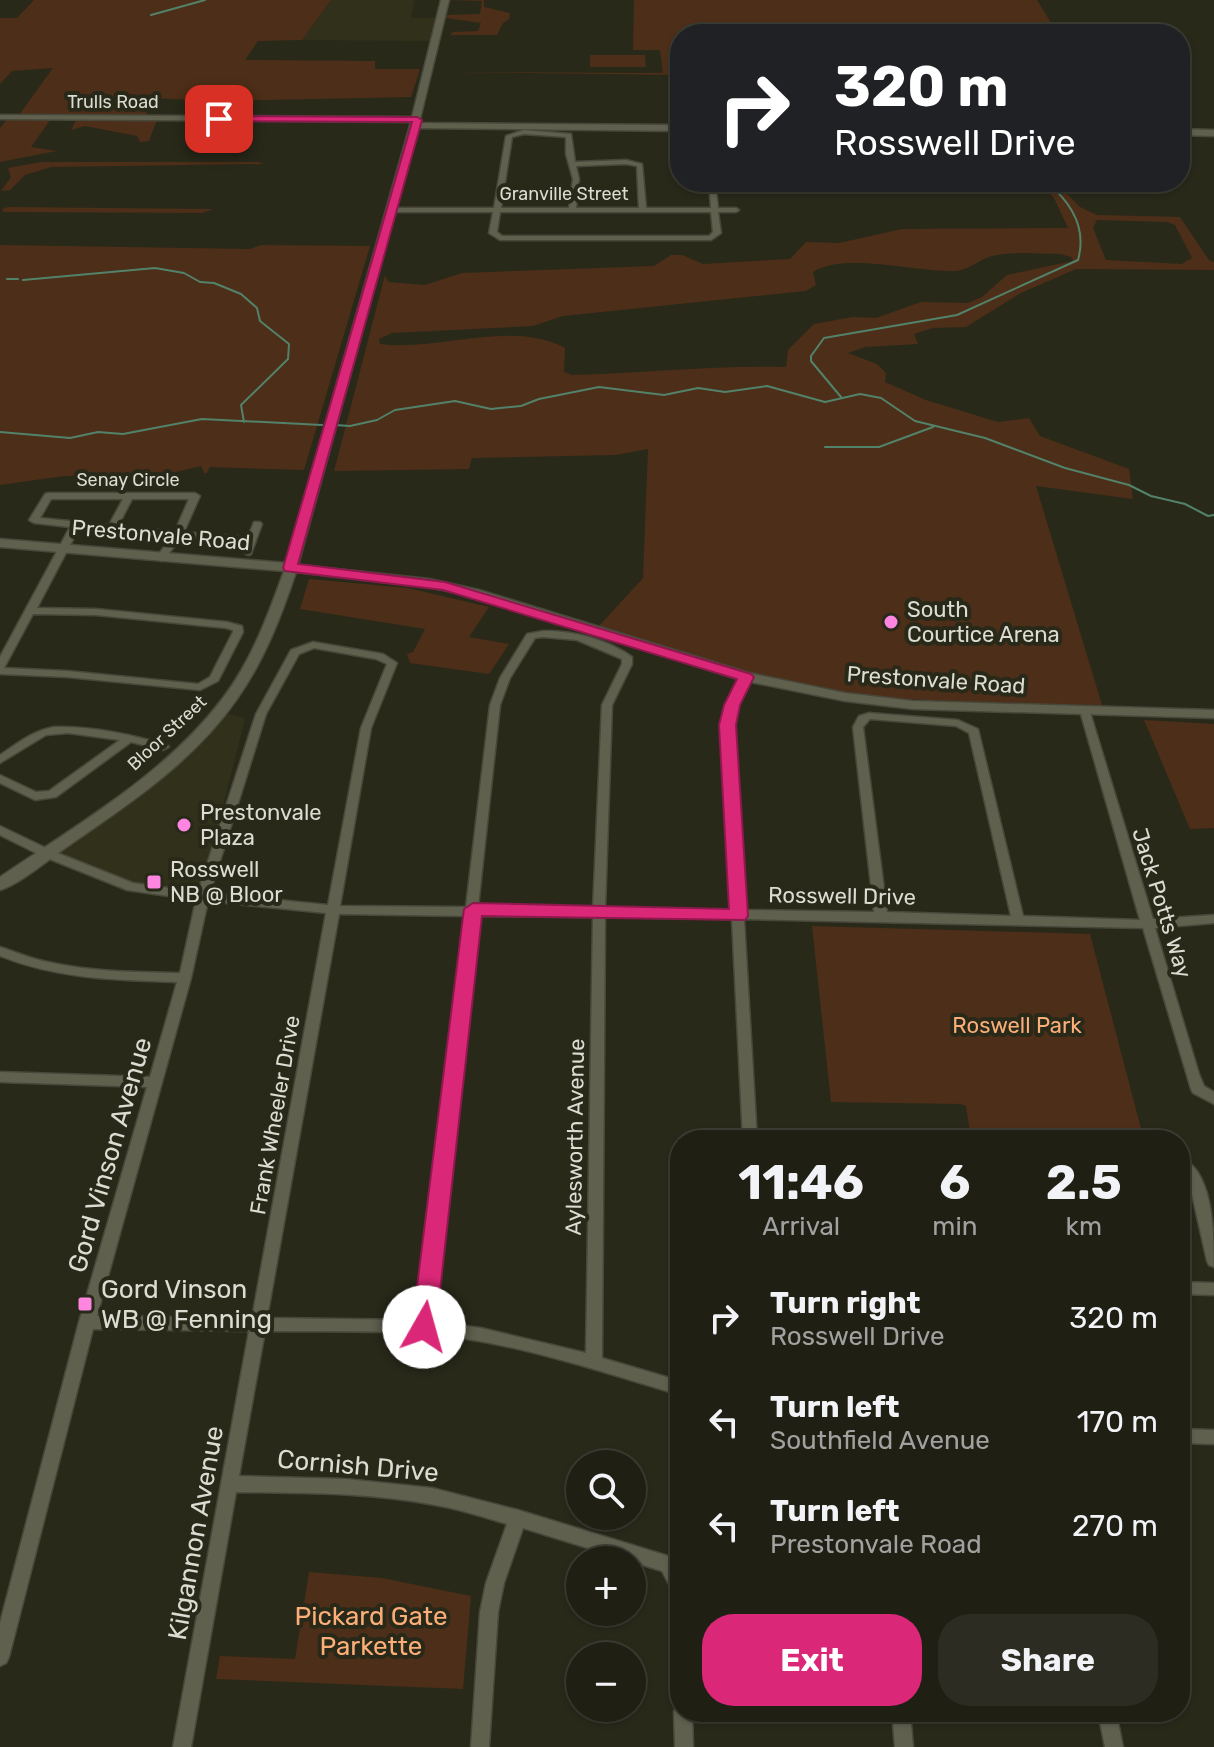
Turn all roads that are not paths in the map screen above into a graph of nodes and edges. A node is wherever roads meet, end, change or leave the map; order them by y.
1 (445, 0) edge
2 (0, 117) edge
3 (416, 122) junction
4 (670, 128) edge
5 (1190, 132) edge
6 (1214, 133) edge
7 (572, 164) junction
8 (713, 192) edge
9 (392, 210) junction
10 (496, 210) junction
11 (572, 210) junction
12 (643, 210) junction
13 (715, 210) junction
14 (736, 210) dead end
15 (129, 496) junction
16 (257, 524) dead end
17 (76, 525) junction
18 (112, 528) junction
19 (178, 534) junction
20 (251, 540) junction
21 (0, 543) edge
22 (62, 549) junction
23 (248, 552) dead end
24 (161, 558) junction
25 (290, 568) junction
26 (29, 611) junction
27 (0, 669) edge
28 (746, 677) junction
29 (1085, 711) junction
30 (1214, 714) edge
31 (130, 738) junction
32 (163, 747) dead end
33 (0, 760) edge
34 (0, 779) edge
35 (0, 830) edge
36 (46, 853) junction
37 (0, 885) edge
38 (203, 897) junction
39 (473, 909) junction
40 (334, 910) junction
41 (599, 913) junction
42 (738, 916) junction
43 (881, 916) junction
44 (1214, 919) edge
45 (1018, 920) junction
46 (1147, 924) junction
47 (0, 951) edge
48 (185, 978) junction
49 (0, 1077) edge
50 (156, 1082) junction
51 (1214, 1099) edge
52 (749, 1130) edge
53 (1190, 1170) edge
54 (1214, 1261) edge
55 (1190, 1288) edge
56 (1214, 1289) edge
57 (87, 1322) junction
58 (259, 1327) junction
59 (424, 1327) junction
60 (594, 1362) junction
61 (670, 1385) edge
62 (1190, 1436) edge
63 (1214, 1437) edge
64 (231, 1484) junction
65 (518, 1518) junction
66 (670, 1568) edge
67 (0, 1657) edge
68 (683, 1722) edge
69 (902, 1722) edge
70 (1109, 1722) edge
71 (182, 1747) edge
72 (480, 1747) edge
73 (684, 1747) edge
74 (904, 1747) edge
75 (1114, 1747) edge

1 - 3 main road, Bloor Street
2 - 3 main road, Trulls Road
3 - 4 main road, Trulls Road
3 - 9 main road, Bloor Street
5 - 6 main road
7 - 10 street
7 - 11 street
7 - 12 street
8 - 13 street
9 - 10 street, Granville Street
9 - 25 main road, Bloor Street
10 - 11 street, Granville Street
10 - 13 street
11 - 12 street, Granville Street
12 - 13 street, Granville Street
13 - 14 street, Granville Street
15 - 17 street, Senay Circle
15 - 18 street
15 - 19 street, Senay Circle
16 - 20 street
17 - 18 street, Senay Circle
17 - 22 street
18 - 19 street, Senay Circle
19 - 20 street
19 - 24 street, Senay Circle
20 - 23 street
21 - 22 main road, Prestonvale Road
22 - 24 main road, Prestonvale Road
22 - 26 street
24 - 25 main road, Prestonvale Road
25 - 28 main road, Prestonvale Road
25 - 36 main road, Bloor Street
26 - 27 street
26 - 27 street
28 - 29 main road, Prestonvale Road
28 - 42 street
29 - 30 main road, Prestonvale Road
29 - 46 street, Jack Potts Way
31 - 32 street
31 - 33 street
31 - 34 street
35 - 36 street, Rosswell Drive
36 - 37 main road, Bloor Street
36 - 38 street, Rosswell Drive
38 - 40 street, Rosswell Drive
38 - 40 street, Frank Wheeler Drive
38 - 48 street, Gord Vinson Avenue
39 - 40 street, Rosswell Drive
39 - 41 street, Rosswell Drive
39 - 41 street, Aylesworth Avenue
39 - 59 street
40 - 58 street, Frank Wheeler Drive
41 - 42 street, Rosswell Drive
41 - 60 street, Aylesworth Avenue
42 - 43 street, Rosswell Drive
42 - 52 street
43 - 45 street, Rosswell Drive
43 - 45 street
44 - 46 street, Rosswell Drive
45 - 46 street, Rosswell Drive
46 - 51 street, Jack Potts Way
47 - 48 street
48 - 50 street, Gord Vinson Avenue
49 - 50 street
50 - 57 street, Gord Vinson Avenue
53 - 54 street
55 - 56 street
57 - 58 street
57 - 67 street, Gord Vinson Avenue
58 - 59 street
58 - 64 street, Kilgannon Avenue
59 - 60 street
60 - 61 street
62 - 63 street
64 - 65 street, Cornish Drive
64 - 71 street, Kilgannon Avenue
65 - 66 street, Cornish Drive
65 - 72 street
68 - 73 street
69 - 74 street
70 - 75 street

